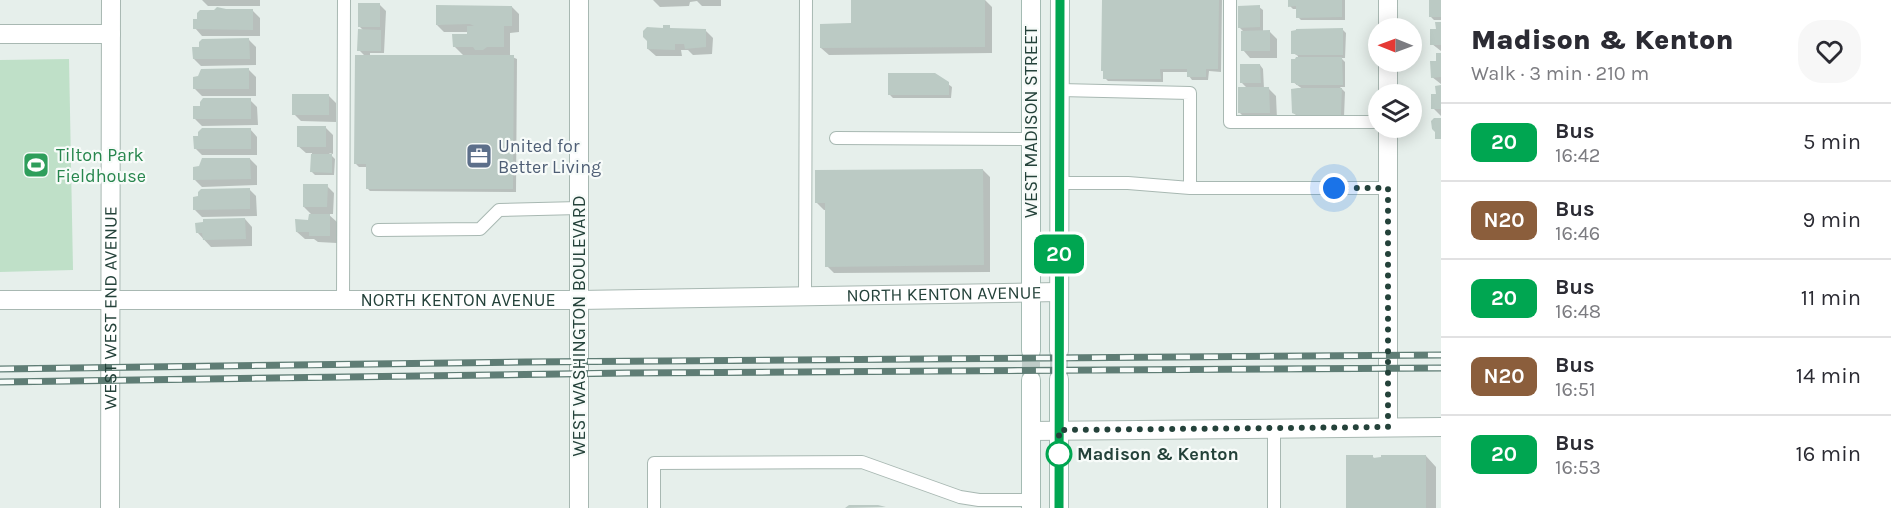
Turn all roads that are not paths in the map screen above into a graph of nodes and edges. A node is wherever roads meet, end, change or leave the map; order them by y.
1 (111, 0) edge
2 (344, 0) edge
3 (579, 0) edge
4 (806, 0) edge
5 (1031, 0) edge
6 (1060, 0) edge
7 (1230, 0) edge
8 (1388, 0) edge
9 (1388, 18) edge
10 (0, 34) edge
11 (111, 34) junction
12 (1060, 90) junction
13 (1368, 122) edge
14 (836, 138) dead end
15 (1388, 138) edge
16 (1031, 139) junction
17 (1059, 183) junction
18 (1190, 188) junction
19 (1388, 188) junction
20 (579, 208) junction
21 (378, 230) dead end
22 (1031, 292) junction
23 (1059, 292) junction
24 (805, 296) junction
25 (110, 299) junction
26 (0, 300) edge
27 (579, 300) junction
28 (343, 301) junction
29 (1031, 351) tunnel mouth
30 (1059, 351) tunnel mouth
31 (1059, 379) tunnel mouth
32 (1030, 380) tunnel mouth
33 (1388, 427) junction
34 (1441, 427) edge
35 (1274, 428) junction
36 (1059, 430) junction
37 (1031, 431) junction
38 (1031, 504) edge
39 (110, 508) edge
40 (579, 508) edge
41 (654, 508) edge
42 (1059, 508) edge
43 (1274, 508) edge

1 - 11 street, WEST WEST END AVENUE
2 - 28 lane
3 - 20 street, WEST WASHINGTON BOULEVARD
4 - 24 lane
5 - 16 street, WEST MADISON STREET
6 - 12 street, WEST MADISON STREET
7 - 13 lane
8 - 9 street
10 - 11 street
11 - 25 street, WEST WEST END AVENUE
12 - 17 street, WEST MADISON STREET
12 - 18 lane
14 - 16 lane
15 - 19 street
16 - 22 street, WEST MADISON STREET
17 - 18 lane
17 - 23 street, WEST MADISON STREET
18 - 19 lane
19 - 33 street
20 - 21 lane
20 - 27 street, WEST WASHINGTON BOULEVARD
22 - 23 street, NORTH KENTON AVENUE
22 - 24 street, NORTH KENTON AVENUE
22 - 29 street, WEST MADISON STREET
23 - 30 street, WEST MADISON STREET
24 - 27 street, NORTH KENTON AVENUE
25 - 26 street, NORTH KENTON AVENUE
25 - 28 street, NORTH KENTON AVENUE
25 - 39 street, WEST WEST END AVENUE
27 - 28 street, NORTH KENTON AVENUE
27 - 40 street, WEST WASHINGTON BOULEVARD
31 - 36 street
32 - 37 street
33 - 34 street
33 - 35 street
35 - 36 street
35 - 43 lane
36 - 37 street
36 - 42 street
37 - 38 street
38 - 41 lane

